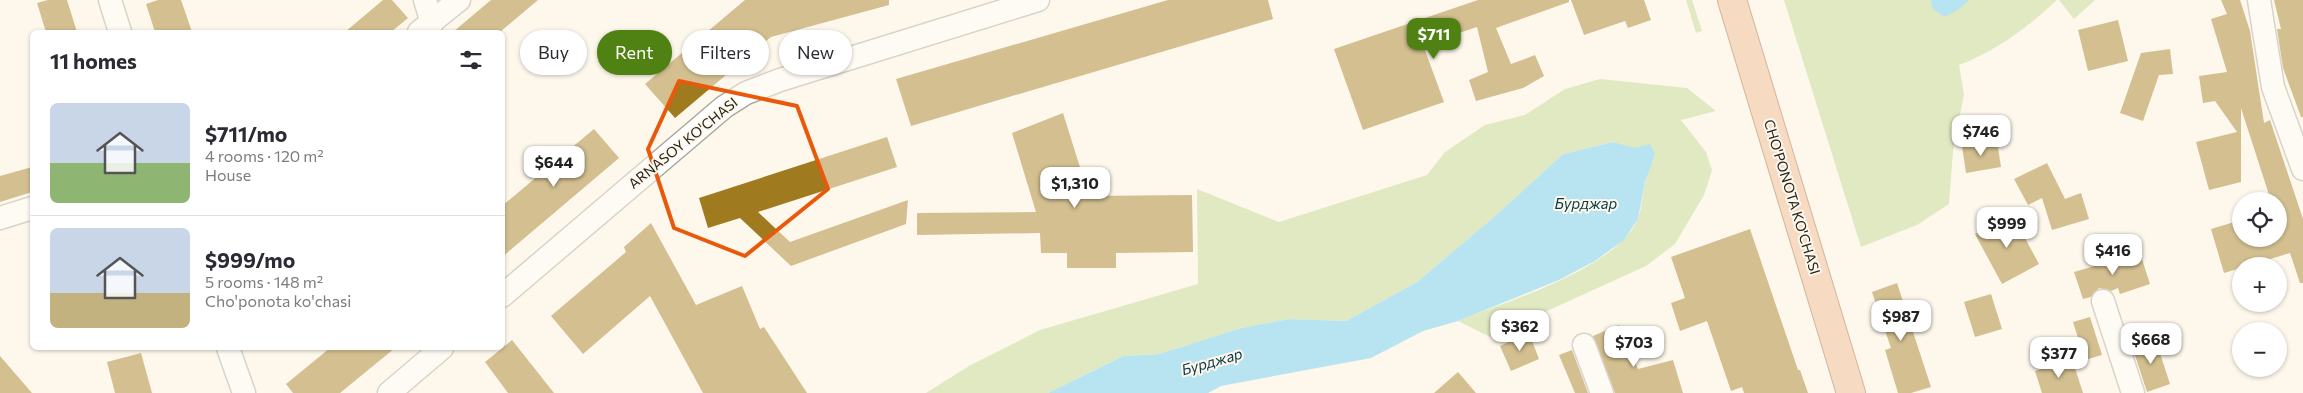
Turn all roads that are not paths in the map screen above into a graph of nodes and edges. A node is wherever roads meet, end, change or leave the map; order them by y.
1 (110, 0) edge
2 (425, 0) edge
3 (459, 0) edge
4 (1038, 0) edge
5 (1732, 0) edge
6 (1752, 0) edge
7 (2259, 0) edge
8 (426, 28) edge
9 (119, 30) edge
10 (1762, 68) junction
11 (1784, 142) junction
12 (2303, 169) edge
13 (30, 209) edge
14 (0, 218) edge
15 (505, 293) edge
16 (2103, 301) dead end
17 (1584, 345) dead end
18 (229, 350) edge
19 (440, 350) edge
20 (244, 393) edge
21 (389, 393) edge
22 (1602, 393) edge
23 (1851, 393) edge
24 (1869, 393) edge
25 (2133, 393) edge

1 - 9 street
2 - 8 street
3 - 8 street
4 - 15 street, ARNASOY KO'CHASI
5 - 10 main road, CHO'PONOTA KO'CHASI
6 - 10 main road, CHO'PONOTA KO'CHASI
7 - 12 street
10 - 11 main road, CHO'PONOTA KO'CHASI
11 - 23 main road, CHO'PONOTA KO'CHASI
11 - 24 main road, CHO'PONOTA KO'CHASI
13 - 14 street
16 - 25 street
17 - 22 street
18 - 20 street
19 - 21 street

